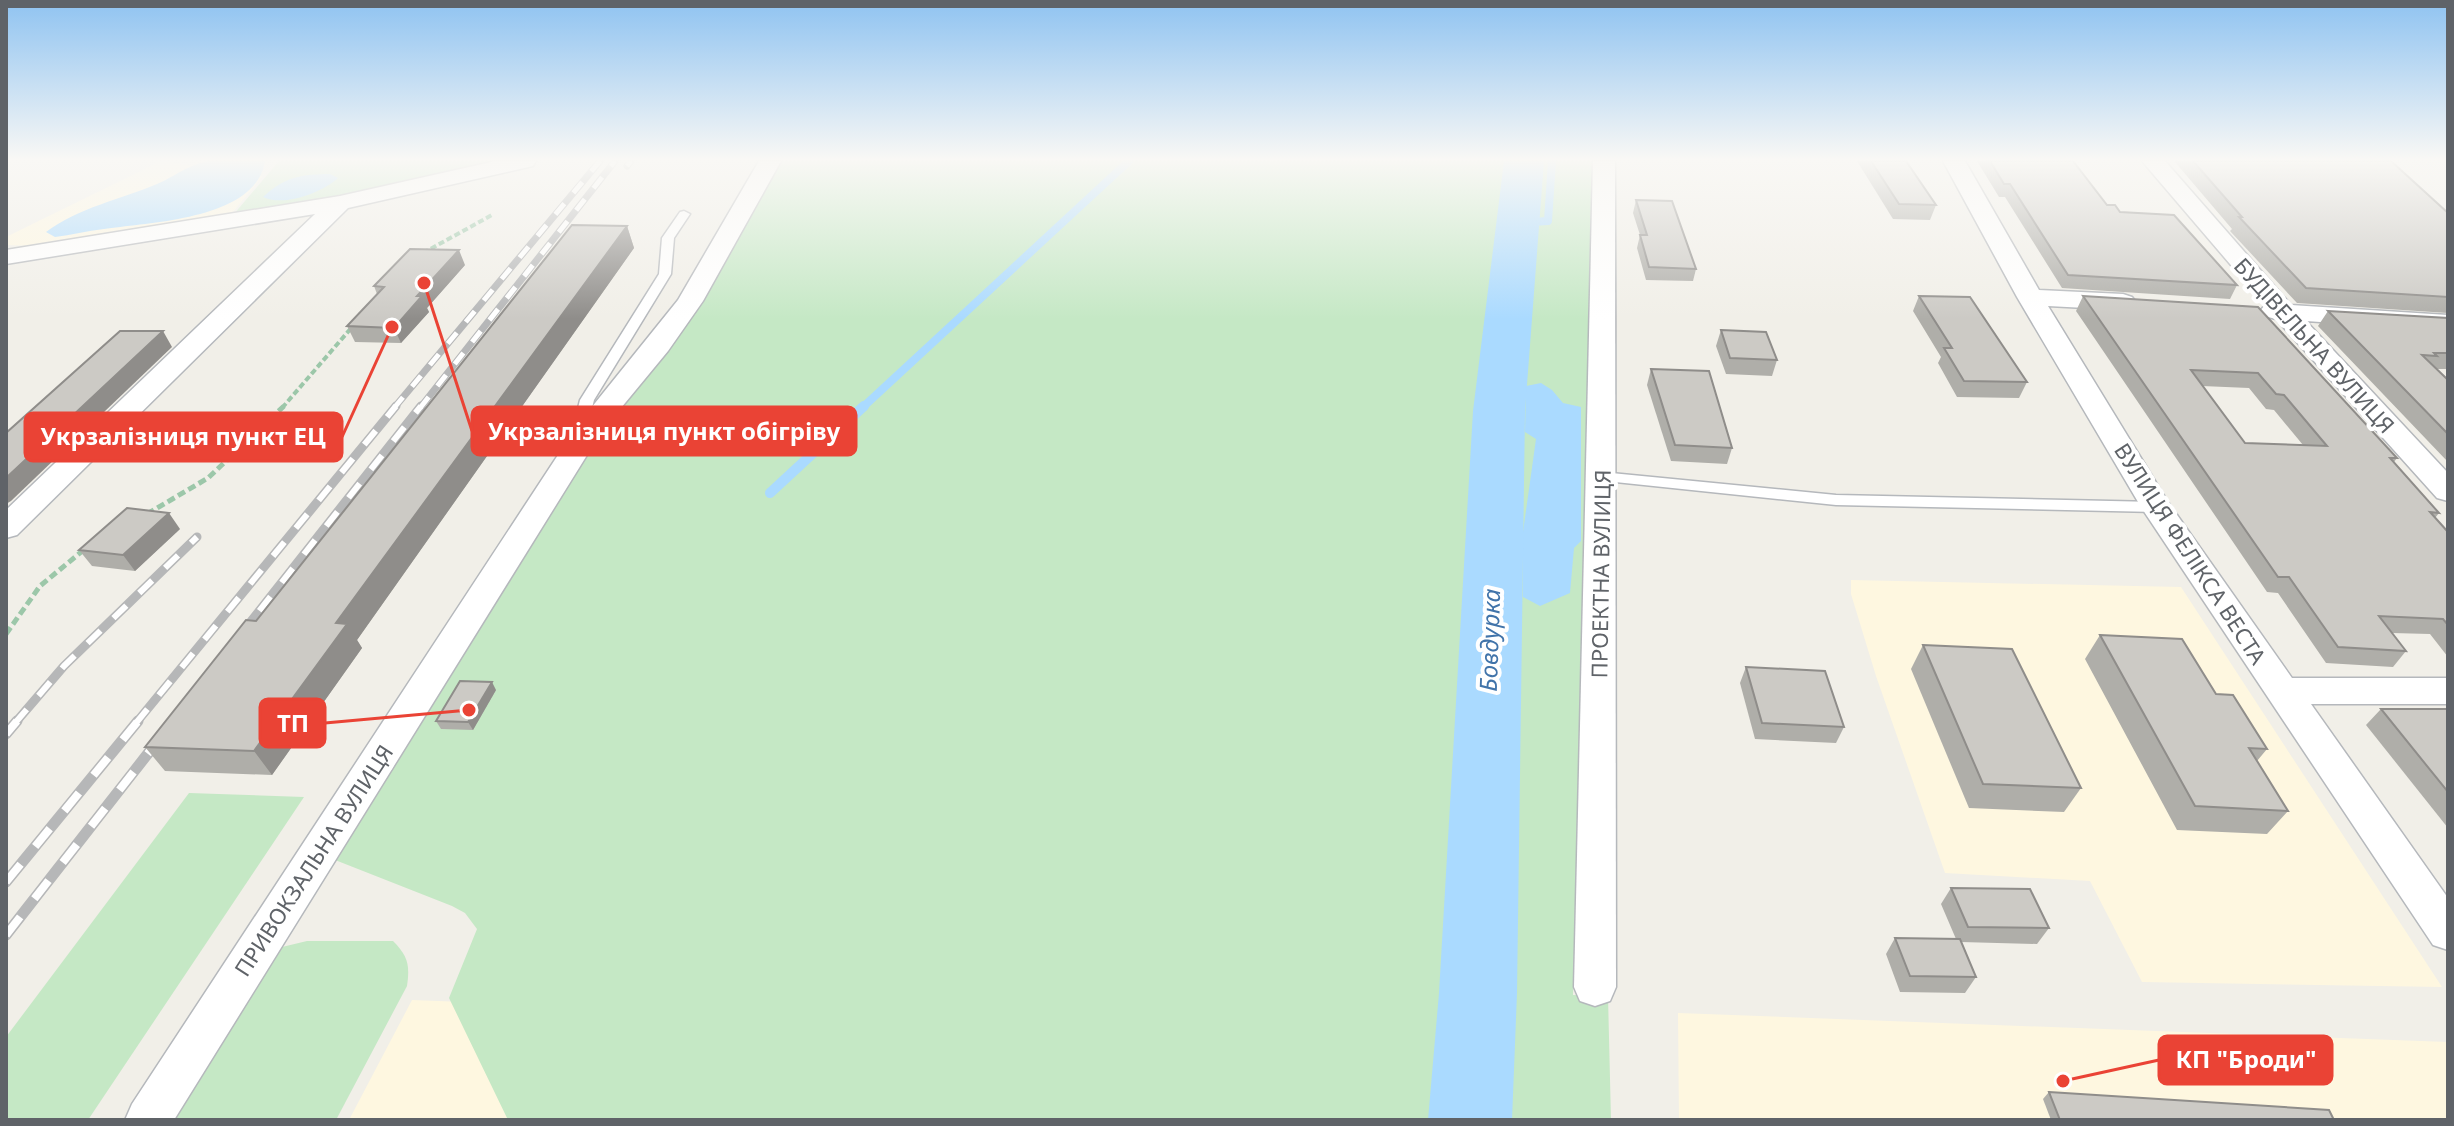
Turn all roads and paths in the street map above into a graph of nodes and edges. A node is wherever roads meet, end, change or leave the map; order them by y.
1 (275, 214) edge
2 (329, 214) edge
3 (684, 214) dead end
4 (743, 214) edge
5 (1604, 214) edge
6 (1983, 214) edge
7 (2199, 214) edge
8 (492, 215) dead end
9 (6, 257) edge
10 (417, 257) edge
11 (2030, 297) junction
12 (2141, 303) edge
13 (2251, 309) edge
14 (2283, 311) junction
15 (362, 317) edge
16 (2448, 323) edge
17 (589, 429) junction
18 (1601, 477) junction
19 (2448, 491) edge
20 (2156, 507) junction
21 (143, 516) edge
22 (6, 528) edge
23 (94, 543) edge
24 (6, 634) edge
25 (2282, 691) junction
26 (2448, 691) edge
27 (2448, 932) edge
28 (1595, 987) dead end
29 (148, 1120) edge

1 - 9 street
2 - 22 street
3 - 17 lane
4 - 17 street, ПРИВОКЗАЛЬНА ВУЛИЦЯ
5 - 18 street, ПРОЕКТНА ВУЛИЦЯ
6 - 11 street, ВУЛИЦЯ ФЕЛІКСА ВЕСТА
7 - 14 street, БУДІВЕЛЬНА ВУЛИЦЯ
8 - 10 path
11 - 12 street
11 - 20 street, ВУЛИЦЯ ФЕЛІКСА ВЕСТА
13 - 14 street
14 - 16 street
14 - 19 street, БУДІВЕЛЬНА ВУЛИЦЯ
15 - 21 path
17 - 29 street, ПРИВОКЗАЛЬНА ВУЛИЦЯ
18 - 20 lane
18 - 28 street, ПРОЕКТНА ВУЛИЦЯ
20 - 25 street, ВУЛИЦЯ ФЕЛІКСА ВЕСТА
23 - 24 path
25 - 26 street
25 - 27 street, ВУЛИЦЯ ФЕЛІКСА ВЕСТА

